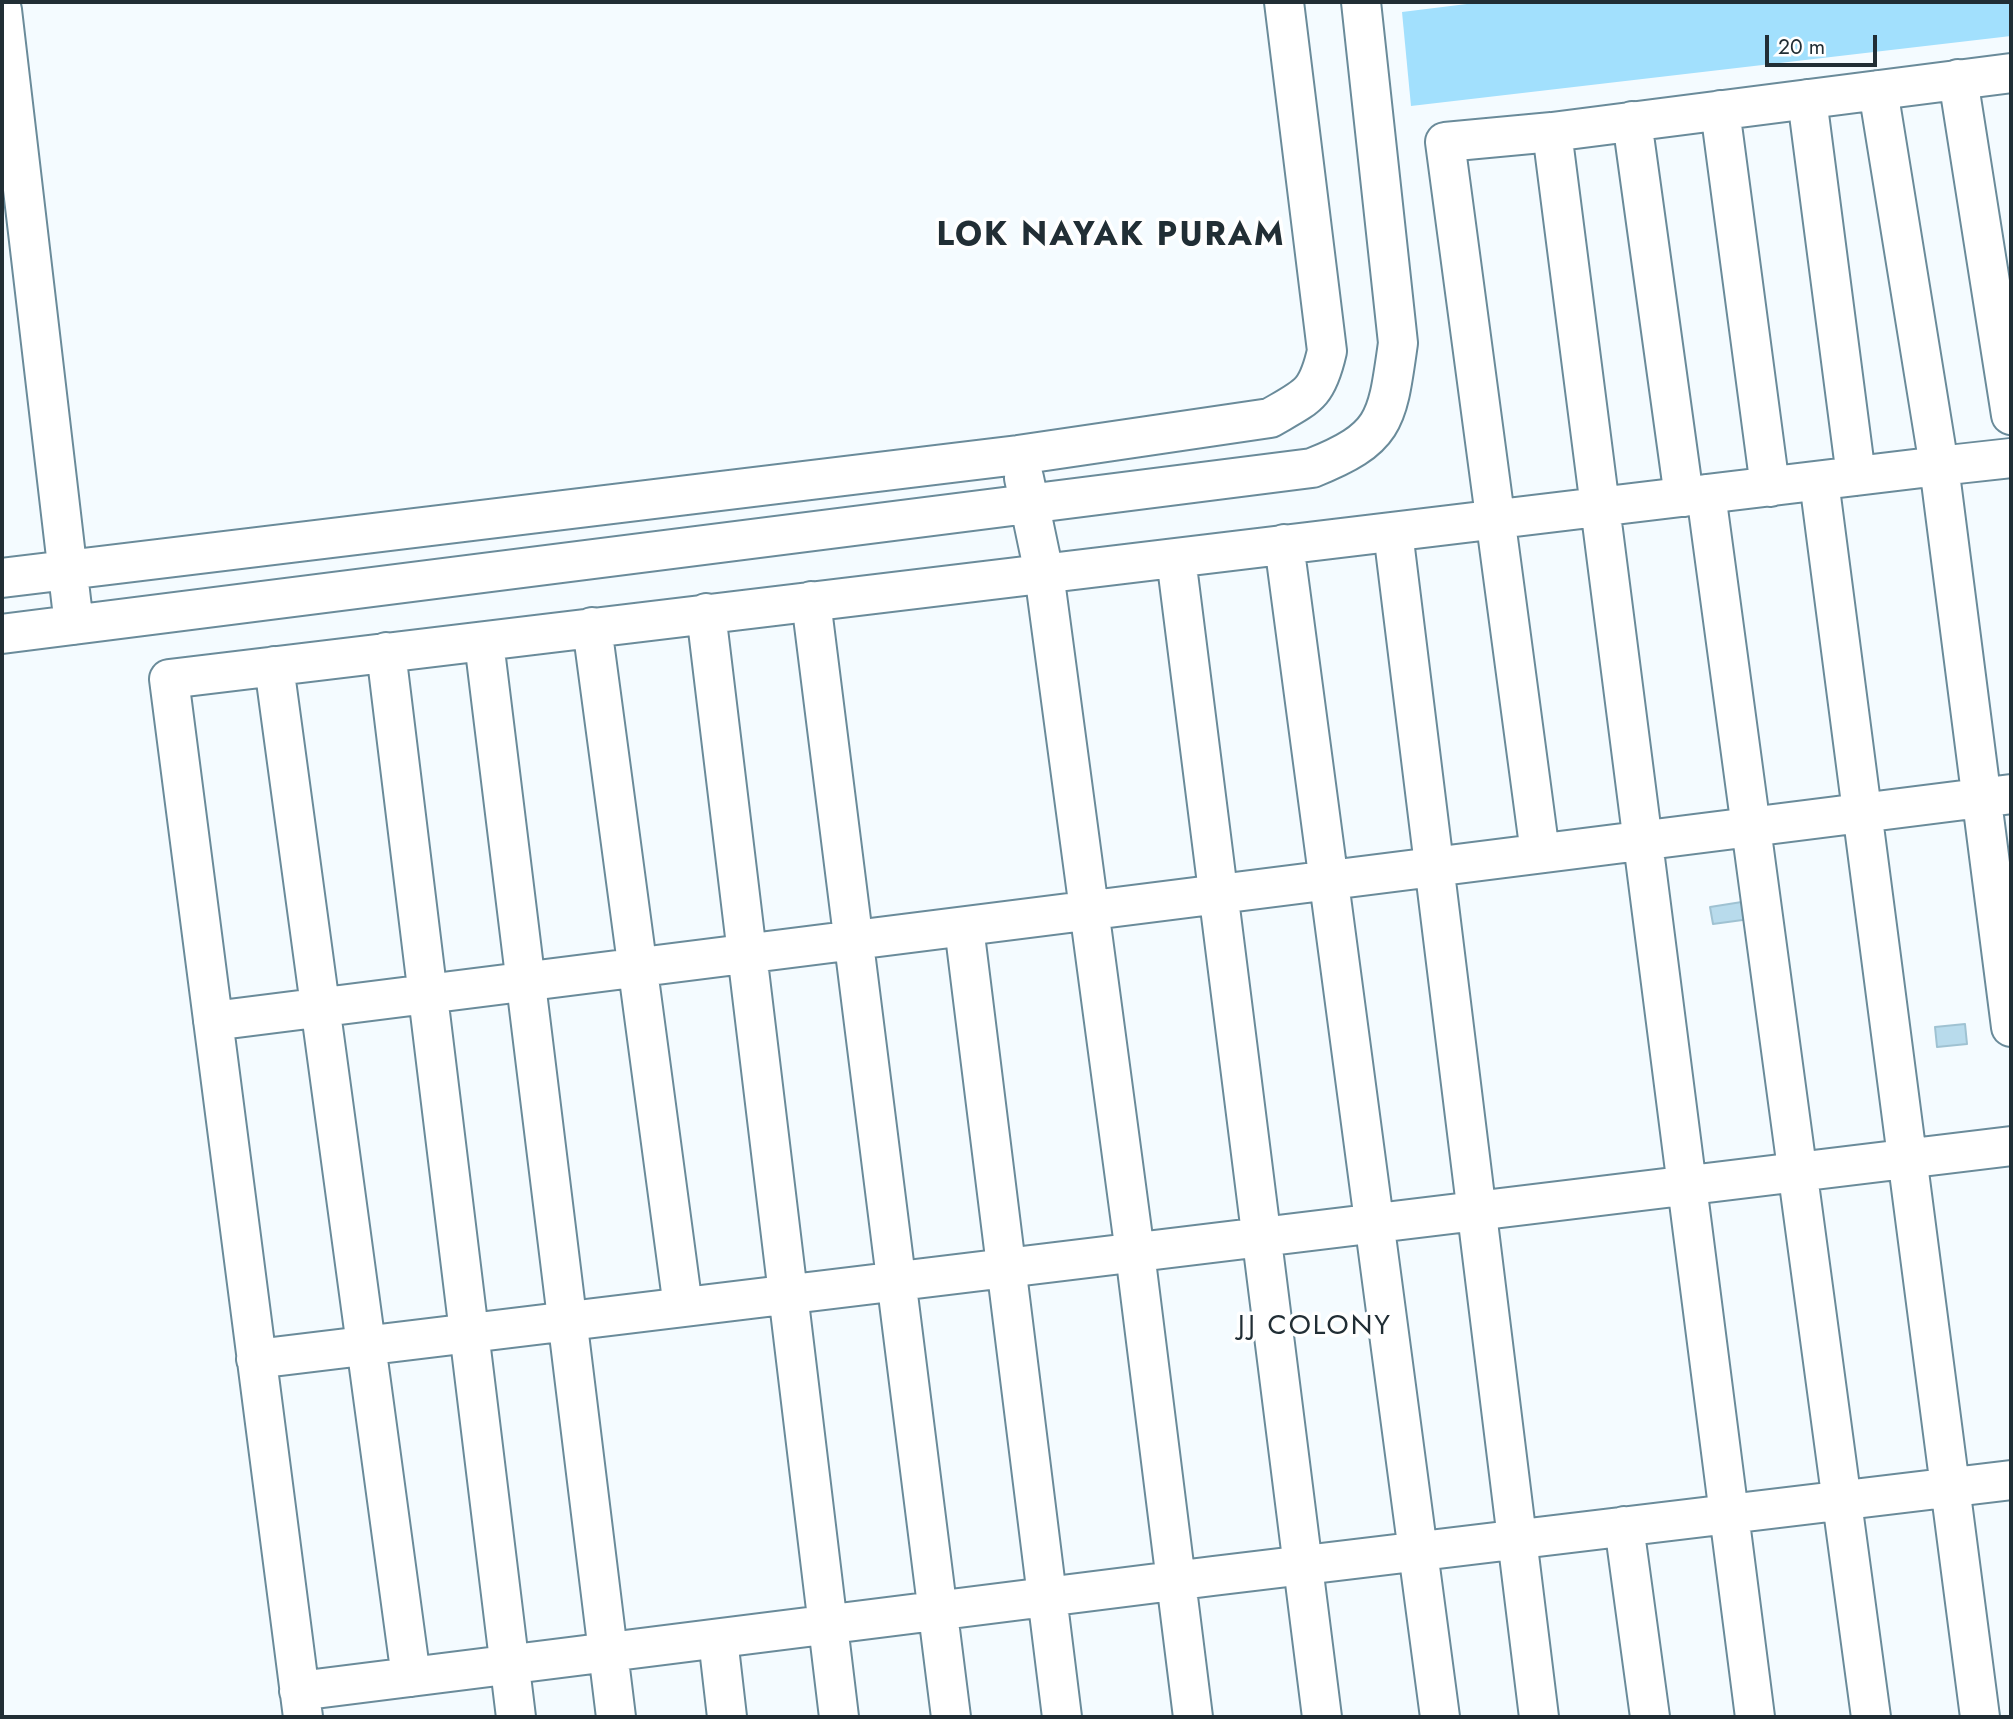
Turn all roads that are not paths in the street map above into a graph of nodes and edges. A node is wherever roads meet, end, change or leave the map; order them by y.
1 (1284, 2) edge
2 (1361, 2) edge
3 (2, 13) edge
4 (2011, 73) edge
5 (1958, 79) junction
6 (1878, 90) junction
7 (1807, 99) junction
8 (1720, 110) junction
9 (1632, 121) junction
10 (1552, 132) junction
11 (2011, 415) edge
12 (1017, 455) junction
13 (2011, 458) edge
14 (1939, 467) junction
15 (1856, 476) junction
16 (1819, 481) junction
17 (1770, 487) junction
18 (1695, 496) junction
19 (1031, 503) junction
20 (1601, 507) junction
21 (1495, 519) junction
22 (1393, 531) junction
23 (1284, 544) junction
24 (1176, 558) junction
25 (67, 570) junction
26 (1044, 573) junction
27 (2, 578) edge
28 (811, 601) junction
29 (706, 613) junction
30 (74, 625) junction
31 (592, 627) junction
32 (2, 635) edge
33 (484, 642) junction
34 (386, 652) junction
35 (274, 666) junction
36 (1997, 796) edge
37 (1864, 813) junction
38 (1751, 827) junction
39 (1644, 840) junction
40 (1540, 853) junction
41 (1434, 867) junction
42 (1329, 880) junction
43 (1219, 894) junction
44 (1088, 911) junction
45 (964, 927) junction
46 (853, 940) junction
47 (747, 954) junction
48 (638, 967) junction
49 (525, 982) junction
50 (428, 994) junction
51 (320, 1008) junction
52 (213, 1021) junction
53 (2011, 1027) edge
54 (2011, 1146) edge
55 (1907, 1159) junction
56 (1798, 1172) junction
57 (1688, 1185) junction
58 (1477, 1211) junction
59 (1374, 1223) junction
60 (1262, 1237) junction
61 (1135, 1252) junction
62 (1006, 1268) junction
63 (896, 1281) junction
64 (788, 1295) junction
65 (683, 1307) junction
66 (567, 1321) junction
67 (470, 1334) junction
68 (364, 1346) junction
69 (256, 1359) junction
70 (2011, 1480) edge
71 (1950, 1487) junction
72 (1842, 1500) junction
73 (1729, 1514) junction
74 (1624, 1526) junction
75 (1517, 1539) junction
76 (1418, 1551) junction
77 (1303, 1565) junction
78 (1176, 1580) junction
79 (1047, 1596) junction
80 (938, 1613) junction
81 (828, 1625) junction
82 (718, 1639) junction
83 (608, 1653) junction
84 (510, 1663) junction
85 (411, 1678) junction
86 (301, 1704) edge
87 (516, 1717) edge
88 (616, 1717) edge
89 (727, 1717) edge
90 (839, 1717) edge
91 (951, 1717) edge
92 (1062, 1717) edge
93 (1193, 1717) edge
94 (1322, 1717) edge
95 (1440, 1717) edge
96 (1539, 1717) edge
97 (1650, 1717) edge
98 (1755, 1717) edge
99 (1871, 1717) edge
100 (1980, 1717) edge

1 - 12 street
2 - 19 street
3 - 25 street
4 - 5 street
5 - 6 street
5 - 11 street
6 - 7 street
6 - 14 street
7 - 8 street
7 - 15 street
8 - 9 street
8 - 17 street
9 - 10 street
9 - 18 street
10 - 20 street
10 - 21 street
12 - 19 street
12 - 25 street
13 - 14 street
14 - 15 street
14 - 36 street
15 - 16 street
16 - 17 street
16 - 37 street
17 - 18 street
18 - 20 street
18 - 38 street
19 - 26 street
19 - 30 street
20 - 21 street
20 - 39 street
21 - 22 street
21 - 40 street
22 - 23 street
22 - 41 street
23 - 24 street
23 - 42 street
24 - 26 street
24 - 43 street
25 - 27 street
25 - 30 street
26 - 28 street
26 - 44 street
28 - 29 street
28 - 46 street
29 - 31 street
29 - 47 street
30 - 32 street
31 - 33 street
31 - 48 street
33 - 34 street
33 - 49 street
34 - 35 street
34 - 50 street
35 - 51 street
35 - 52 street
36 - 37 street
36 - 53 street
37 - 38 street
37 - 55 street
38 - 39 street
38 - 56 street
39 - 40 street
39 - 57 street
40 - 41 street
41 - 42 street
41 - 58 street
42 - 43 street
42 - 59 street
43 - 44 street
43 - 60 street
44 - 45 street
44 - 61 street
45 - 46 street
45 - 62 street
46 - 47 street
46 - 63 street
47 - 48 street
47 - 64 street
48 - 49 street
48 - 65 street
49 - 50 street
49 - 66 street
50 - 51 street
50 - 67 street
51 - 52 street
51 - 68 street
52 - 69 street
54 - 55 street
55 - 56 street
55 - 71 street
56 - 57 street
56 - 72 street
57 - 58 street
57 - 73 street
58 - 59 street
58 - 75 street
59 - 60 street
59 - 76 street
60 - 61 street
60 - 77 street
61 - 62 street
61 - 78 street
62 - 63 street
62 - 79 street
63 - 64 street
63 - 80 street
64 - 65 street
64 - 81 street
65 - 66 street
66 - 67 street
66 - 83 street
67 - 68 street
67 - 84 street
68 - 69 street
68 - 85 street
69 - 86 street
70 - 71 street
71 - 72 street
71 - 100 street
72 - 73 street
72 - 99 street
73 - 74 street
73 - 98 street
74 - 75 street
74 - 97 street
75 - 76 street
75 - 96 street
76 - 77 street
76 - 95 street
77 - 78 street
77 - 94 street
78 - 79 street
78 - 93 street
79 - 80 street
79 - 92 street
80 - 81 street
80 - 91 street
81 - 82 street
81 - 90 street
82 - 83 street
82 - 89 street
83 - 84 street
83 - 88 street
84 - 85 street
84 - 87 street
85 - 86 street

